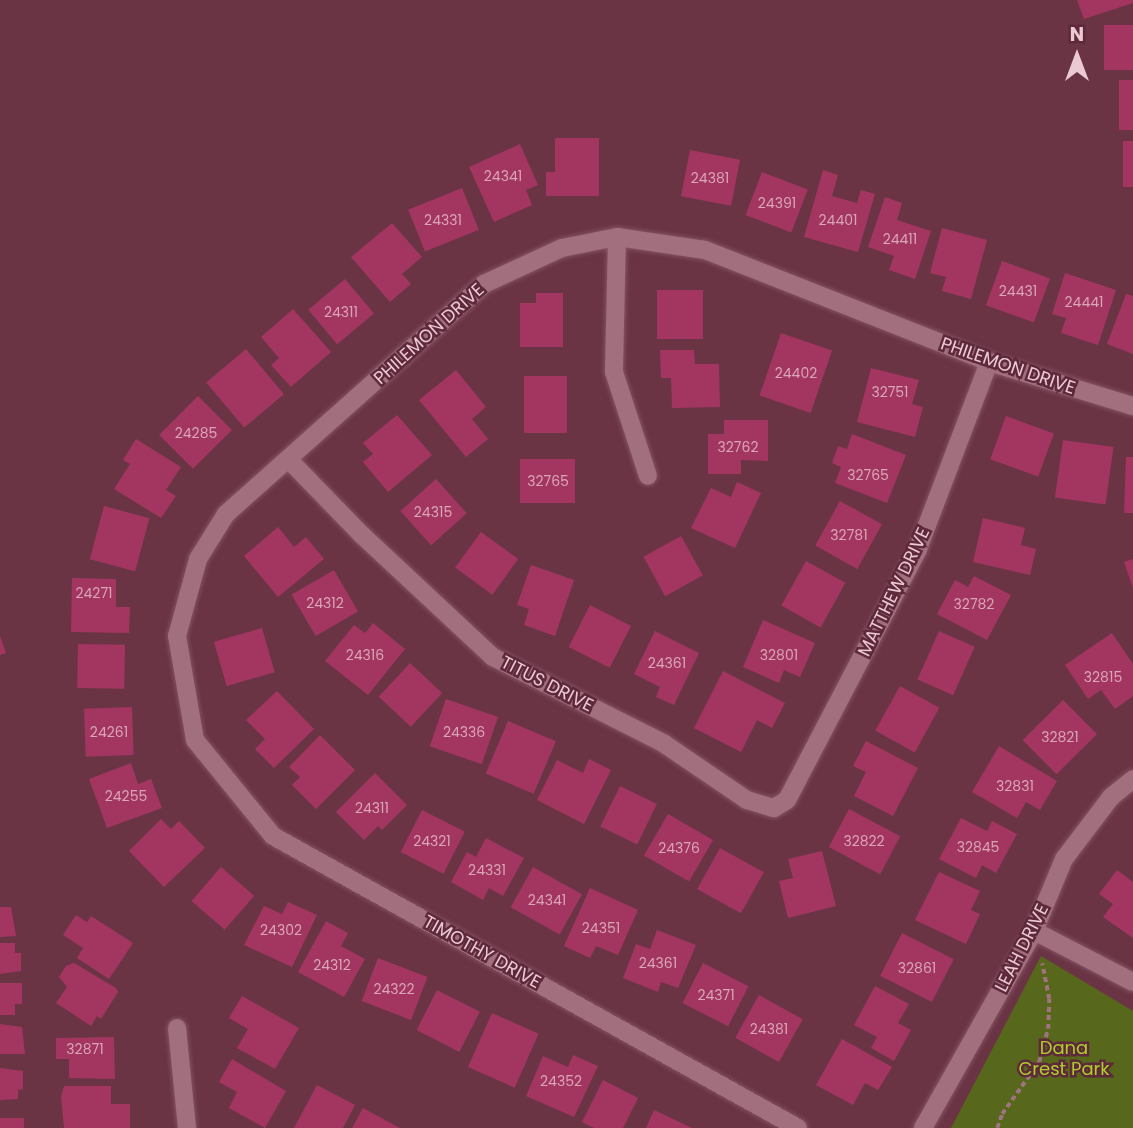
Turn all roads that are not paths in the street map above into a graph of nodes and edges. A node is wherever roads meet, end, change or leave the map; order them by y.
1 (617, 237) junction
2 (989, 362) junction
3 (1133, 406) edge
4 (289, 460) junction
5 (648, 476) dead end
6 (195, 740) joint
7 (1133, 779) edge
8 (774, 808) joint
9 (1034, 930) junction
10 (1133, 982) edge
11 (177, 1028) dead end
12 (187, 1128) edge
13 (798, 1128) edge
14 (923, 1128) edge

1 - 2 street, PHILEMON DRIVE
1 - 4 street, PHILEMON DRIVE
1 - 5 street
2 - 3 street, PHILEMON DRIVE
2 - 8 street, MATTHEW DRIVE
4 - 6 street, PHILEMON DRIVE
4 - 8 street, TITUS DRIVE
6 - 13 street, TIMOTHY DRIVE
7 - 9 street, LEAH DRIVE
9 - 10 street
9 - 14 street, LEAH DRIVE
11 - 12 street

